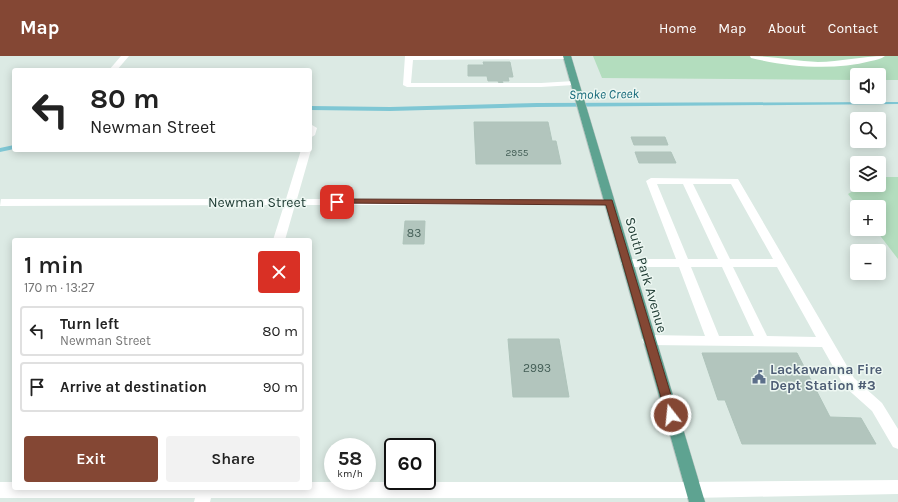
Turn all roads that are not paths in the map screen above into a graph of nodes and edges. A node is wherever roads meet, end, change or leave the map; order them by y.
1 (125, 56) edge
2 (754, 56) edge
3 (881, 56) edge
4 (409, 57) edge
5 (567, 57) edge
6 (115, 68) edge
7 (574, 83) junction
8 (305, 152) edge
9 (687, 181) junction
10 (290, 201) junction
11 (1, 202) edge
12 (609, 202) junction
13 (280, 238) edge
14 (726, 262) junction
15 (627, 263) junction
16 (683, 263) junction
17 (781, 263) junction
18 (649, 340) junction
19 (714, 341) junction
20 (763, 342) junction
21 (826, 342) junction
22 (898, 442) edge
23 (898, 487) edge
24 (0, 490) edge
25 (204, 493) edge
26 (520, 496) edge
27 (695, 496) edge

1 - 6 street
2 - 3 street
4 - 5 street
4 - 7 street
5 - 7 main road, South Park Avenue
7 - 12 main road, South Park Avenue
8 - 10 street
9 - 14 street
9 - 16 street
9 - 17 street
10 - 11 street, Newman Street
10 - 12 street, Newman Street
10 - 13 street
12 - 15 main road, South Park Avenue
14 - 16 street
14 - 17 street
14 - 20 street
15 - 16 street
15 - 18 main road, South Park Avenue
16 - 19 street
17 - 21 street
18 - 19 street
18 - 27 main road, South Park Avenue
19 - 20 street
20 - 21 street
21 - 22 street
23 - 27 street
24 - 25 street
25 - 26 street
26 - 27 street

